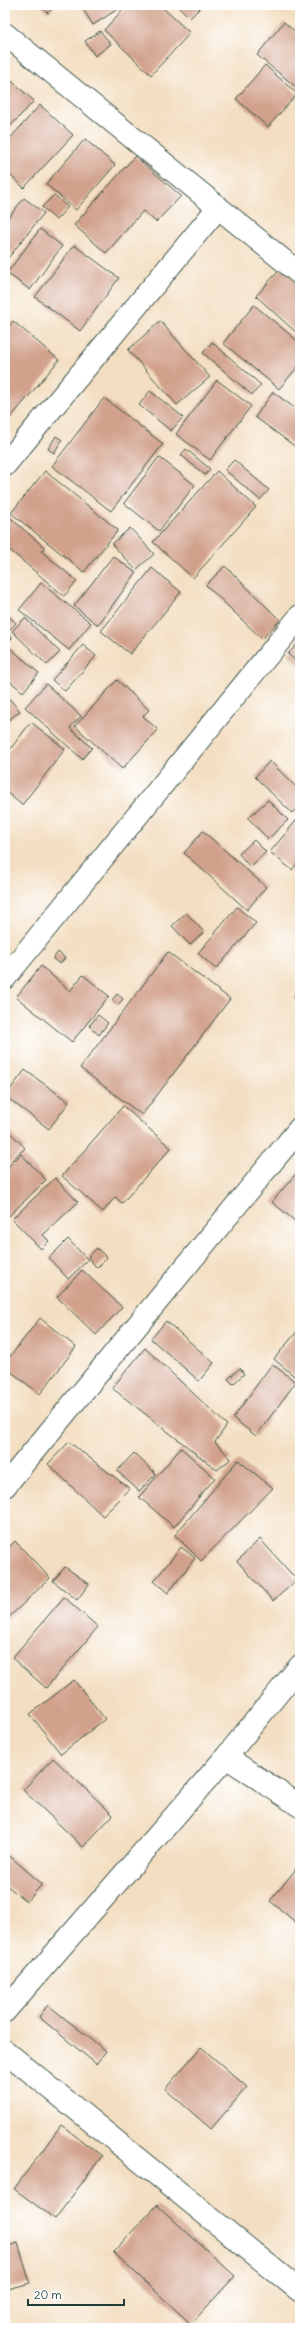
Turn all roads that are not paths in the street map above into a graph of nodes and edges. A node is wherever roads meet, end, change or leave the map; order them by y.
1 (5, 34) edge
2 (217, 209) junction
3 (300, 274) edge
4 (5, 465) edge
5 (300, 616) edge
6 (5, 978) edge
7 (300, 1128) edge
8 (5, 1486) edge
9 (300, 1666) edge
10 (226, 1757) junction
11 (300, 1806) edge
12 (5, 2011) edge
13 (5, 2051) edge
14 (300, 2291) edge

1 - 2 street
2 - 3 street
2 - 4 street
5 - 6 street
7 - 8 street
9 - 10 street
10 - 11 street
10 - 12 street
13 - 14 street

